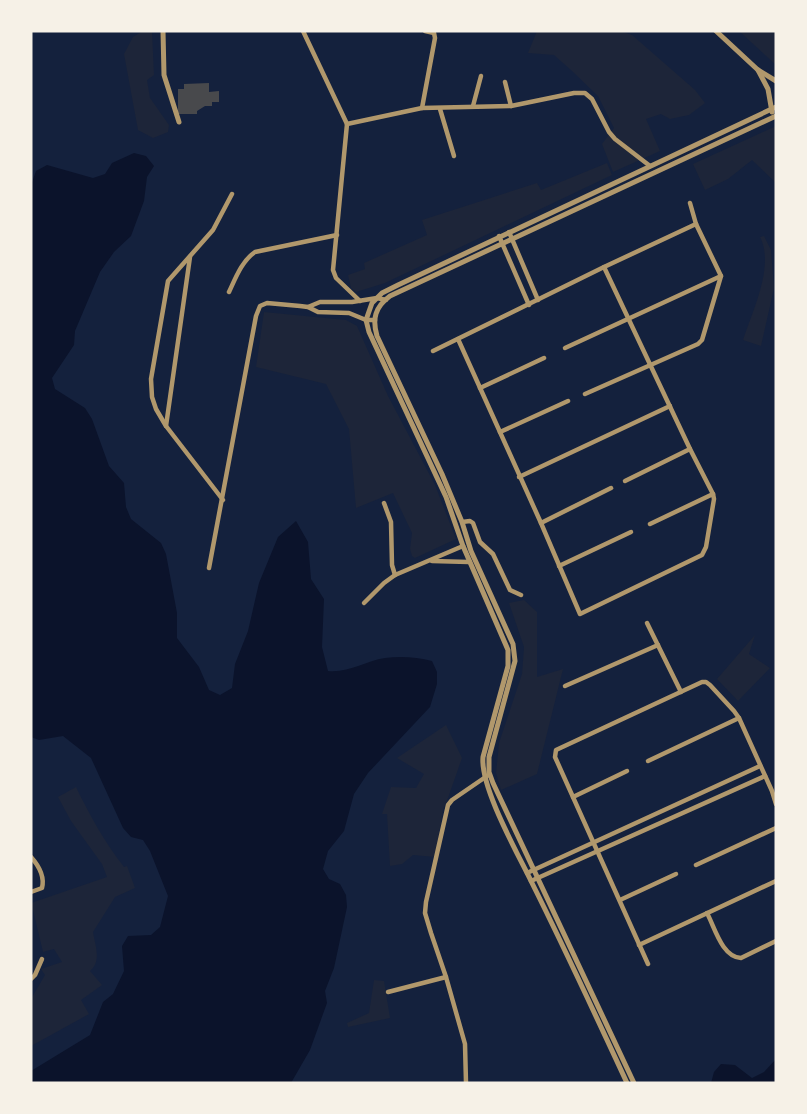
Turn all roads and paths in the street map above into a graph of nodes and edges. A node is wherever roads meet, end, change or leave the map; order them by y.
1 (163, 31) edge
2 (302, 31) edge
3 (425, 31) edge
4 (716, 31) edge
5 (758, 70) junction
6 (481, 76) dead end
7 (776, 81) edge
8 (505, 82) dead end
9 (473, 106) junction
10 (511, 106) junction
11 (774, 107) edge
12 (422, 108) junction
13 (440, 108) junction
14 (774, 116) edge
15 (179, 122) dead end
16 (347, 124) junction
17 (454, 156) dead end
18 (650, 166) junction
19 (232, 194) dead end
20 (690, 203) dead end
21 (696, 224) junction
22 (509, 232) junction
23 (337, 235) junction
24 (500, 236) junction
25 (512, 240) junction
26 (502, 245) junction
27 (190, 257) junction
28 (604, 267) junction
29 (721, 276) junction
30 (229, 292) dead end
31 (377, 298) junction
32 (386, 300) junction
33 (538, 300) junction
34 (360, 301) junction
35 (529, 305) junction
36 (308, 307) junction
37 (629, 319) junction
38 (366, 320) junction
39 (375, 320) junction
40 (458, 339) junction
41 (565, 348) dead end
42 (433, 351) dead end
43 (544, 358) dead end
44 (650, 364) junction
45 (480, 388) junction
46 (585, 394) dead end
47 (568, 401) dead end
48 (670, 406) junction
49 (166, 426) junction
50 (500, 432) junction
51 (690, 449) junction
52 (520, 476) junction
53 (625, 481) dead end
54 (611, 488) dead end
55 (713, 494) junction
56 (223, 500) junction
57 (384, 503) dead end
58 (462, 522) junction
59 (541, 523) junction
60 (650, 524) dead end
61 (631, 532) dead end
62 (462, 546) junction
63 (431, 561) junction
64 (469, 562) junction
65 (559, 566) junction
66 (209, 568) dead end
67 (395, 575) junction
68 (521, 596) dead end
69 (364, 603) dead end
70 (647, 623) dead end
71 (658, 645) junction
72 (566, 686) dead end
73 (681, 692) junction
74 (739, 718) junction
75 (648, 761) dead end
76 (760, 766) junction
77 (627, 771) dead end
78 (490, 774) junction
79 (765, 776) junction
80 (484, 777) junction
81 (573, 797) junction
82 (776, 804) edge
83 (659, 812) junction
84 (663, 821) junction
85 (776, 828) edge
86 (594, 842) junction
87 (598, 852) junction
88 (31, 857) edge
89 (696, 865) dead end
90 (533, 870) junction
91 (527, 873) junction
92 (676, 874) dead end
93 (538, 878) junction
94 (531, 881) junction
95 (776, 881) edge
96 (31, 892) edge
97 (620, 900) junction
98 (707, 913) junction
99 (776, 942) edge
100 (639, 945) junction
101 (42, 959) dead end
102 (648, 964) dead end
103 (446, 977) junction
104 (31, 979) edge
105 (388, 992) dead end
106 (466, 1083) edge
107 (627, 1083) edge
108 (634, 1083) edge

1 - 15 street
2 - 16 street
3 - 12 street
4 - 5 street
5 - 7 street
5 - 11 street
6 - 9 street
8 - 10 street
9 - 10 street
9 - 13 street
10 - 18 street
11 - 14 street
11 - 18 street
12 - 13 street
12 - 16 street
13 - 17 street
14 - 25 street
16 - 23 street
18 - 22 street
19 - 27 street
20 - 21 street
21 - 28 street
21 - 29 street
22 - 24 street
22 - 25 street
23 - 30 street
23 - 34 street
24 - 26 street
24 - 31 street
25 - 26 street
25 - 33 street
26 - 32 street
26 - 35 street
27 - 49 street
27 - 49 street
28 - 33 street
28 - 37 street
29 - 37 street
29 - 44 street
31 - 32 street
31 - 34 street
31 - 38 street
32 - 39 street
33 - 35 street
34 - 36 street
35 - 40 street
36 - 38 street
36 - 56 street
37 - 41 street
37 - 44 street
38 - 39 street
38 - 62 street
39 - 58 street
40 - 42 street
40 - 45 street
43 - 45 street
44 - 46 street
44 - 48 street
45 - 50 street
47 - 50 street
48 - 51 street
48 - 52 street
49 - 56 street
50 - 52 street
51 - 53 street
51 - 55 street
52 - 59 street
54 - 59 street
55 - 60 street
55 - 65 street
56 - 66 street
57 - 67 street
58 - 68 street
58 - 78 street
59 - 65 street
61 - 65 street
62 - 63 street
62 - 64 street
63 - 64 street
63 - 67 street
64 - 80 street
67 - 69 street
70 - 71 street
71 - 72 street
71 - 73 street
73 - 74 street
73 - 81 street
74 - 75 street
74 - 76 street
76 - 79 street
76 - 83 street
77 - 81 street
78 - 80 street
78 - 90 street
79 - 82 street
79 - 84 street
80 - 91 street
80 - 103 street
81 - 86 street
83 - 84 street
83 - 86 street
84 - 87 street
85 - 89 street
86 - 87 street
86 - 90 street
87 - 93 street
87 - 97 street
88 - 96 street
90 - 91 street
90 - 93 street
91 - 94 street
92 - 97 street
93 - 94 street
93 - 108 street
94 - 107 street
95 - 98 street
97 - 100 street
98 - 99 street
98 - 100 street
100 - 102 street
101 - 104 street
103 - 105 street
103 - 106 street

